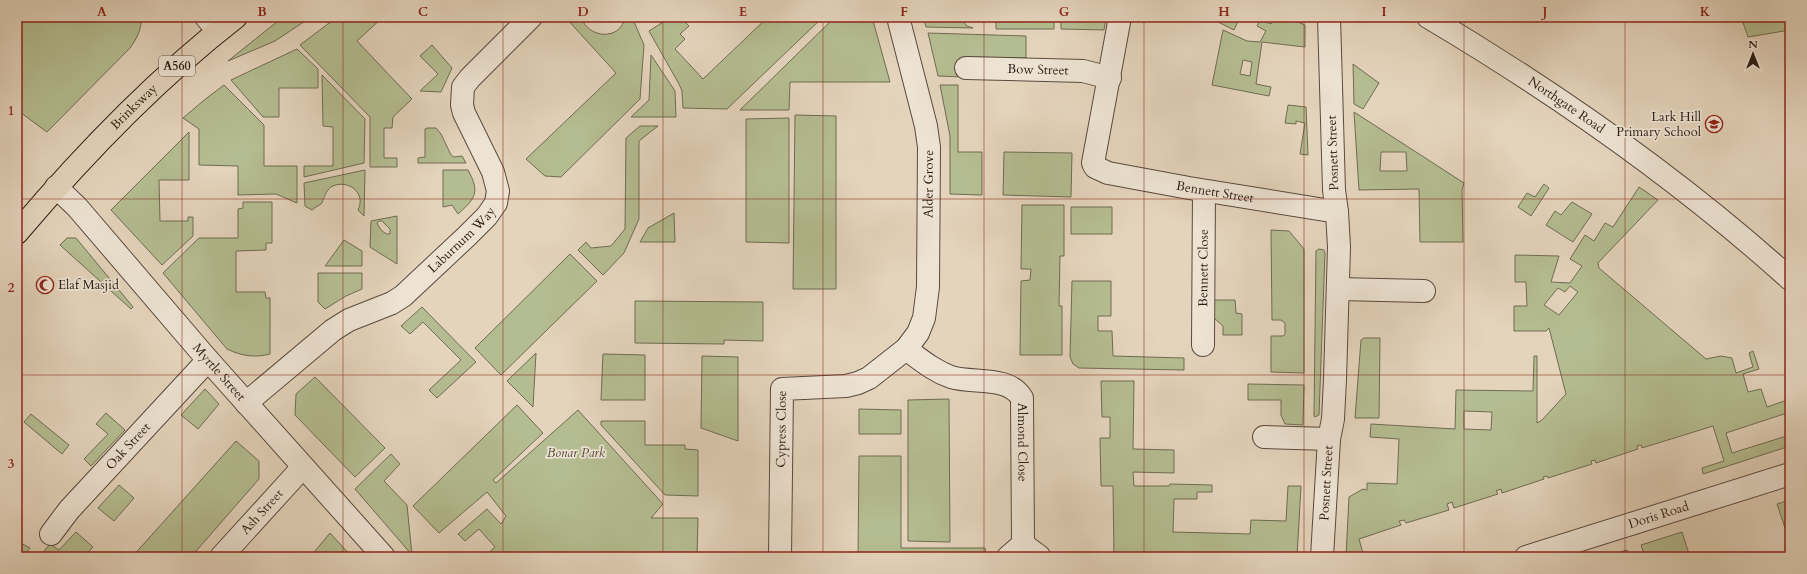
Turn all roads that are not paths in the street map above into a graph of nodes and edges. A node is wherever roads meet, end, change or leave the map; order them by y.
1 (236, 17) edge
2 (532, 17) edge
3 (898, 17) edge
4 (1120, 17) edge
5 (1329, 17) edge
6 (1428, 17) edge
7 (212, 24) edge
8 (966, 68) dead end
9 (1110, 78) junction
10 (56, 187) junction
11 (1204, 191) junction
12 (1337, 212) junction
13 (17, 233) edge
14 (1790, 279) edge
15 (1338, 289) junction
16 (1424, 291) dead end
17 (1203, 345) dead end
18 (906, 349) junction
19 (208, 360) junction
20 (246, 403) junction
21 (1264, 438) dead end
22 (1329, 439) junction
23 (302, 468) junction
24 (1790, 474) edge
25 (51, 534) dead end
26 (1570, 551) edge
27 (1023, 553) edge
28 (222, 557) edge
29 (384, 557) edge
30 (780, 557) edge
31 (1322, 557) edge
32 (1526, 557) edge

1 - 7 main road, Brinksway / A560
2 - 20 street, Laburnum Way
3 - 18 street, Alder Grove
4 - 9 street
5 - 12 street, Posnett Street
6 - 14 street, Northgate Road
7 - 10 main road, Brinksway / A560
8 - 9 street, Bow Street
9 - 11 street, Bennett Street
10 - 13 main road, A560
10 - 19 street, Myrtle Street
11 - 12 street, Bennett Street
11 - 17 street, Bennett Close
12 - 15 street, Posnett Street
15 - 16 street
15 - 22 street, Posnett Street
18 - 27 street, Almond Close
18 - 30 street, Cypress Close
19 - 20 street, Myrtle Street
19 - 25 street, Oak Street
20 - 23 street, Myrtle Street
21 - 22 street
22 - 31 street, Posnett Street
23 - 28 street, Ash Street
23 - 29 street, Myrtle Street
24 - 26 street, Doris Road
26 - 32 street, Doris Road

